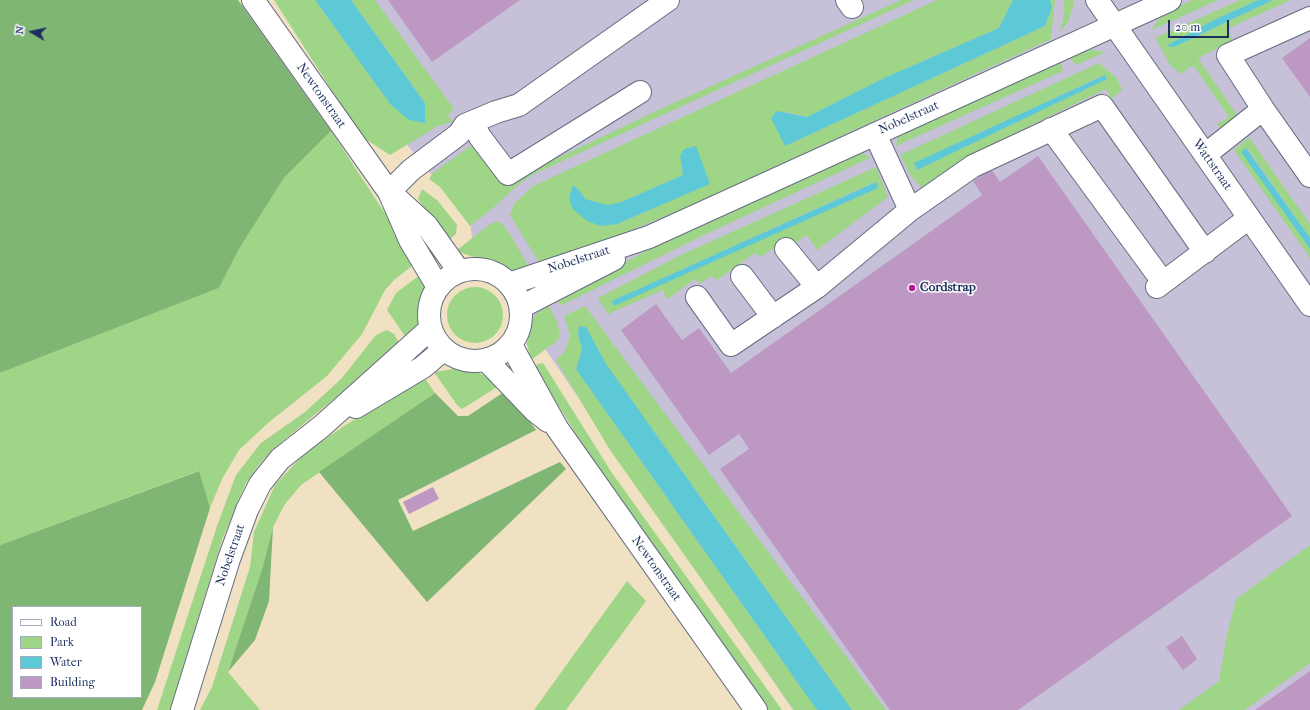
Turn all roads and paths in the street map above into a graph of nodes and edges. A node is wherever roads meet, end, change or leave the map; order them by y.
1 (253, 0) edge
2 (668, 0) edge
3 (1097, 0) edge
4 (1170, 0) edge
5 (1310, 18) edge
6 (1115, 25) junction
7 (640, 92) dead end
8 (1263, 109) junction
9 (468, 124) junction
10 (1051, 129) junction
11 (875, 134) junction
12 (1205, 155) junction
13 (1310, 176) edge
14 (389, 192) junction
15 (910, 210) junction
16 (1249, 218) junction
17 (649, 237) junction
18 (786, 249) dead end
19 (1205, 252) junction
20 (459, 271) junction
21 (742, 276) dead end
22 (509, 284) junction
23 (438, 287) junction
24 (817, 287) junction
25 (697, 298) dead end
26 (1310, 304) edge
27 (521, 307) junction
28 (773, 317) junction
29 (430, 329) junction
30 (511, 345) junction
31 (443, 350) junction
32 (487, 361) junction
33 (322, 426) junction
34 (557, 428) junction
35 (182, 710) edge
36 (756, 710) edge

1 - 14 street, Newtonstraat
2 - 9 street
3 - 6 street, Wattstraat
4 - 6 street, Nobelstraat
5 - 8 street
6 - 11 street, Nobelstraat
6 - 12 street, Wattstraat
7 - 9 street
8 - 12 street
8 - 13 street
9 - 14 street
10 - 15 street
10 - 19 street
10 - 19 street
11 - 15 street
11 - 17 street, Nobelstraat
12 - 16 street, Wattstraat
14 - 20 street, Newtonstraat
14 - 23 street, Newtonstraat
15 - 24 street
16 - 19 street
16 - 26 street, Wattstraat
17 - 22 street, Nobelstraat
17 - 27 street, Nobelstraat
18 - 24 street
20 - 22 street
20 - 23 street
21 - 28 street
22 - 27 street
23 - 29 street
24 - 28 street
25 - 28 street
27 - 30 street
29 - 31 street
29 - 33 street, Nobelstraat
30 - 32 street
30 - 34 street, Newtonstraat
31 - 32 street
31 - 33 street, Nobelstraat
32 - 34 street, Newtonstraat
33 - 35 street, Nobelstraat
34 - 36 street, Newtonstraat

